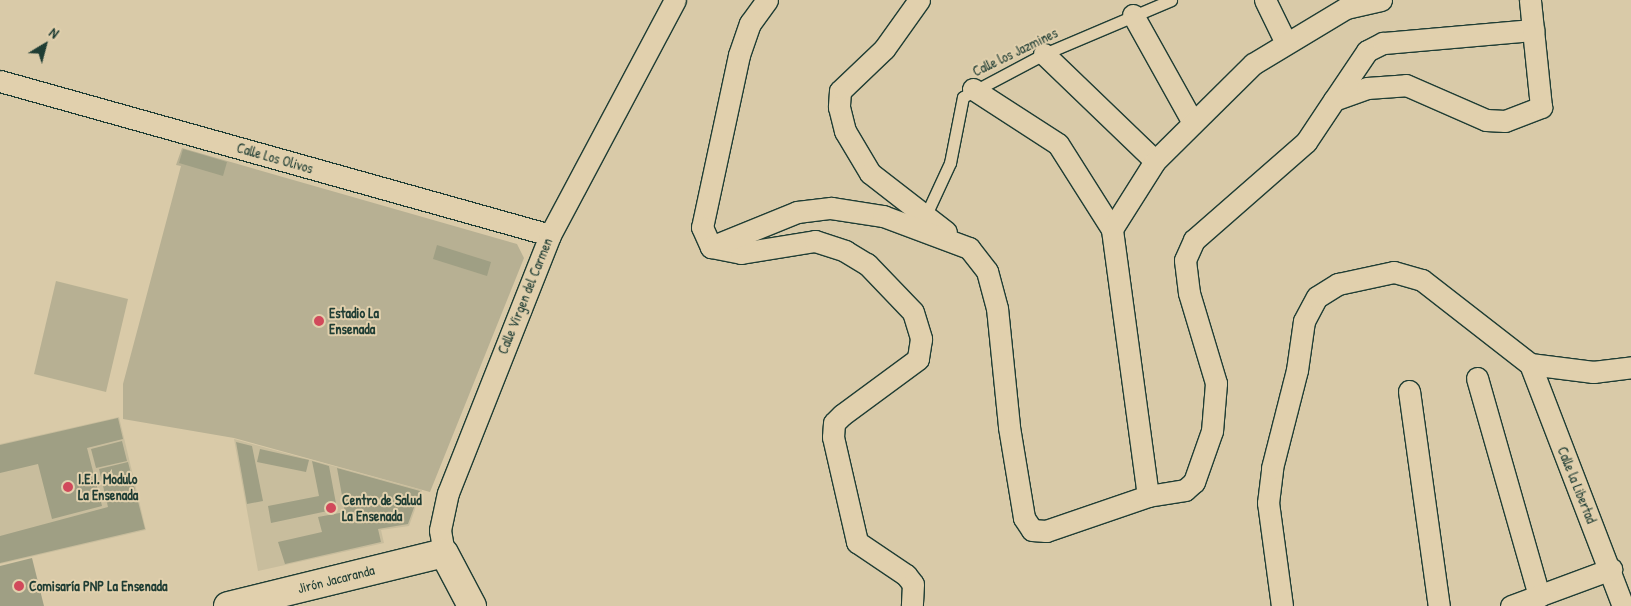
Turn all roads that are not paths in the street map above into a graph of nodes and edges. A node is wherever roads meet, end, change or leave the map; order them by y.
1 (675, 0) edge
2 (766, 0) edge
3 (919, 0) edge
4 (1171, 0) edge
5 (1265, 0) edge
6 (1381, 0) edge
7 (1530, 0) edge
8 (1133, 15) junction
9 (1533, 30) junction
10 (1286, 43) junction
11 (1044, 54) junction
12 (0, 82) edge
13 (973, 89) junction
14 (1334, 100) junction
15 (1192, 121) junction
16 (1155, 161) junction
17 (925, 217) junction
18 (1112, 229) junction
19 (550, 234) junction
20 (710, 247) junction
21 (969, 248) junction
22 (1530, 364) junction
23 (1631, 367) edge
24 (1477, 378) dead end
25 (1409, 391) dead end
26 (1148, 496) junction
27 (444, 553) junction
28 (1611, 569) junction
29 (1539, 596) junction
30 (228, 606) edge
31 (472, 606) edge
32 (912, 606) edge
33 (1282, 606) edge
34 (1438, 606) edge
35 (1511, 606) edge
36 (1623, 606) edge

1 - 19 street, Calle Virgen del Carmen
2 - 20 street
3 - 17 street
4 - 8 lane, Calle los Jazmines
5 - 10 street
6 - 10 street
7 - 9 street
8 - 11 lane, Calle los Jazmines
8 - 15 street
9 - 14 street
9 - 14 street
10 - 15 street
11 - 13 lane, Calle los Jazmines
11 - 16 street
12 - 19 street, Calle Los Olivos
13 - 17 lane, Calle los Jazmines
13 - 18 street
14 - 26 street
15 - 16 street
16 - 18 street
17 - 21 street
18 - 26 street
19 - 27 street, Calle Virgen del Carmen
20 - 21 street
20 - 32 street
21 - 26 street
22 - 23 street
22 - 28 street, Calle la Libertad
22 - 33 street
24 - 29 street
25 - 34 street
27 - 30 street, Jirón Jacaranda
27 - 31 street, Calle Virgen del Carmen
28 - 29 street
28 - 36 street, Calle la Libertad
29 - 35 street

